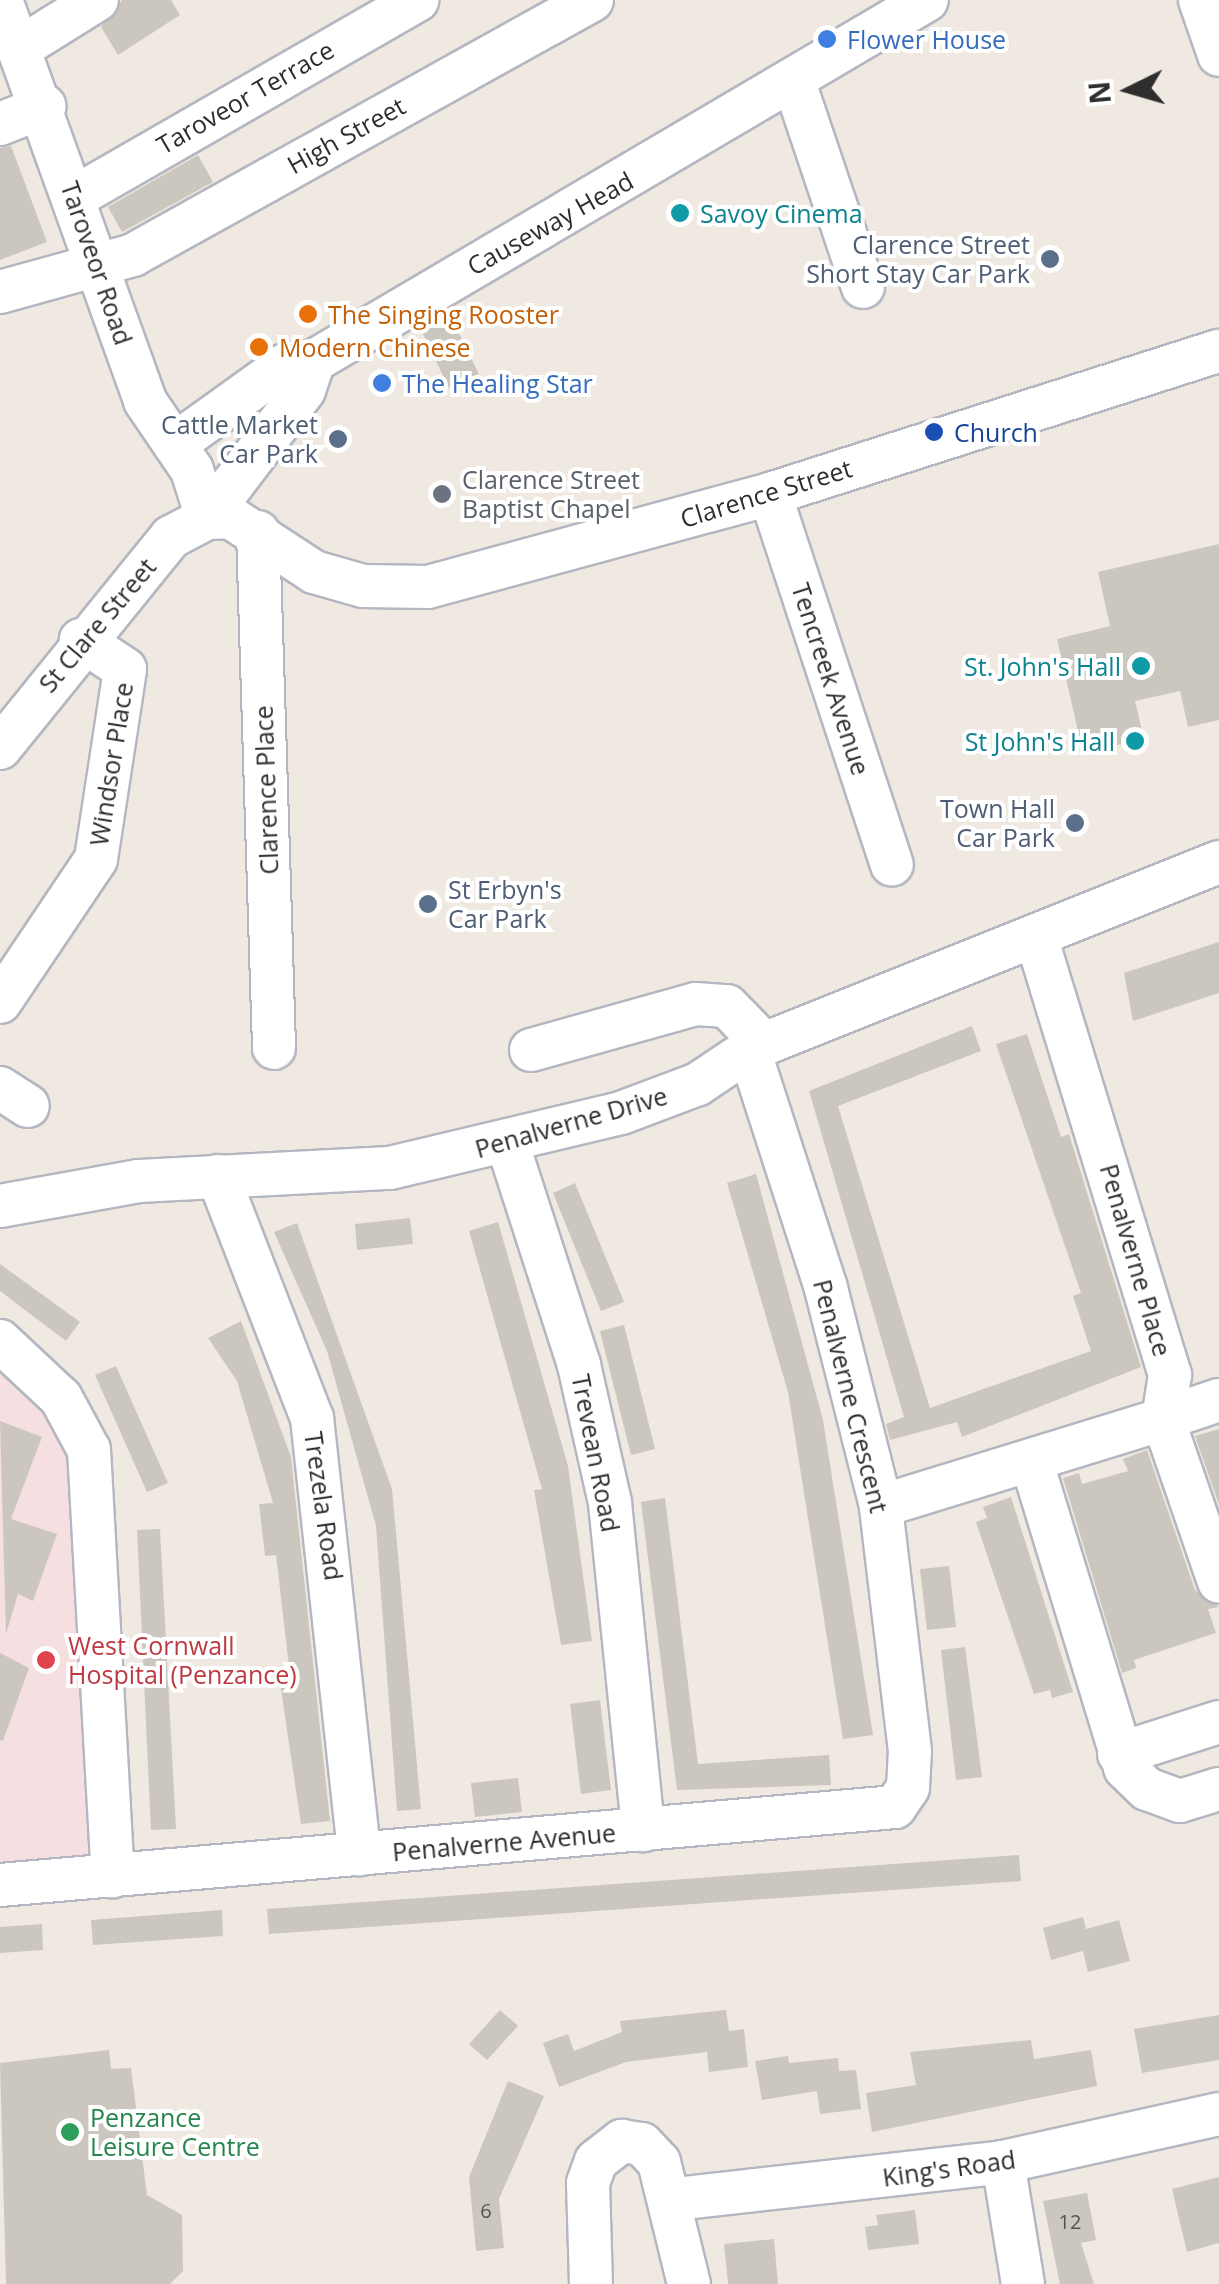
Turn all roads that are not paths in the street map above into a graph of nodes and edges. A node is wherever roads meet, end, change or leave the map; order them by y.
1 (1, 0) edge
2 (97, 0) edge
3 (417, 0) edge
4 (592, 0) edge
5 (928, 0) edge
6 (1200, 0) edge
7 (23, 46) junction
8 (1219, 56) edge
9 (796, 86) junction
10 (44, 106) junction
11 (0, 124) edge
12 (75, 197) junction
13 (97, 261) junction
14 (863, 287) dead end
15 (0, 292) edge
16 (1219, 350) edge
17 (314, 361) junction
18 (174, 444) junction
19 (770, 494) junction
20 (207, 518) junction
21 (258, 532) junction
22 (81, 640) junction
23 (0, 748) edge
24 (1219, 862) edge
25 (892, 864) dead end
26 (1036, 936) junction
27 (0, 1002) edge
28 (757, 1047) junction
29 (274, 1048) dead end
30 (531, 1050) dead end
31 (508, 1145) junction
32 (218, 1176) junction
33 (0, 1206) edge
34 (0, 1342) edge
35 (1219, 1400) edge
36 (1163, 1419) junction
37 (1032, 1463) junction
38 (881, 1506) junction
39 (1219, 1582) edge
40 (1219, 1722) edge
41 (1119, 1754) junction
42 (1219, 1789) edge
43 (895, 1807) joint
44 (643, 1830) junction
45 (358, 1854) junction
46 (113, 1876) junction
47 (0, 1885) edge
48 (1219, 2114) edge
49 (1004, 2162) junction
50 (676, 2199) junction
51 (591, 2284) edge
52 (688, 2284) edge
53 (1022, 2284) edge

1 - 7 street, Taroveor Road
2 - 7 street
3 - 12 street, Taroveor Terrace
4 - 13 street, High Street
5 - 9 street, Causeway Head
6 - 8 street
7 - 10 street, Taroveor Road
9 - 14 street
9 - 17 street, Causeway Head
10 - 11 street
10 - 12 street, Taroveor Road
12 - 13 street, Taroveor Road
13 - 15 street, High Street
13 - 18 street, Taroveor Road
16 - 19 street, Clarence Street
17 - 18 street, Causeway Head
17 - 20 street
18 - 20 street, Taroveor Road
19 - 21 street, Clarence Street
19 - 25 street, Tencreek Avenue
20 - 21 street
20 - 22 street, St Clare Street
21 - 29 street, Clarence Place
22 - 23 street, St Clare Street
22 - 27 street, Windsor Place
24 - 26 street, Penalverne Drive
26 - 28 street, Penalverne Drive
26 - 36 street, Penalverne Place
28 - 30 street
28 - 31 street, Penalverne Drive
28 - 38 street, Penalverne Crescent
31 - 32 street, Penalverne Drive
31 - 44 street, Trevean Road
32 - 33 street, Penalverne Drive
32 - 45 street, Trezela Road
34 - 46 street
35 - 36 street
36 - 37 street
36 - 39 street
37 - 38 street
37 - 41 street
38 - 43 street, Penalverne Crescent
40 - 41 street
41 - 42 street
43 - 44 street, Penalverne Avenue
44 - 45 street, Penalverne Avenue
45 - 46 street, Penalverne Avenue
46 - 47 street, Penalverne Avenue
48 - 49 street, King's Road
49 - 50 street, King's Road
49 - 53 street
50 - 51 street
50 - 52 street

